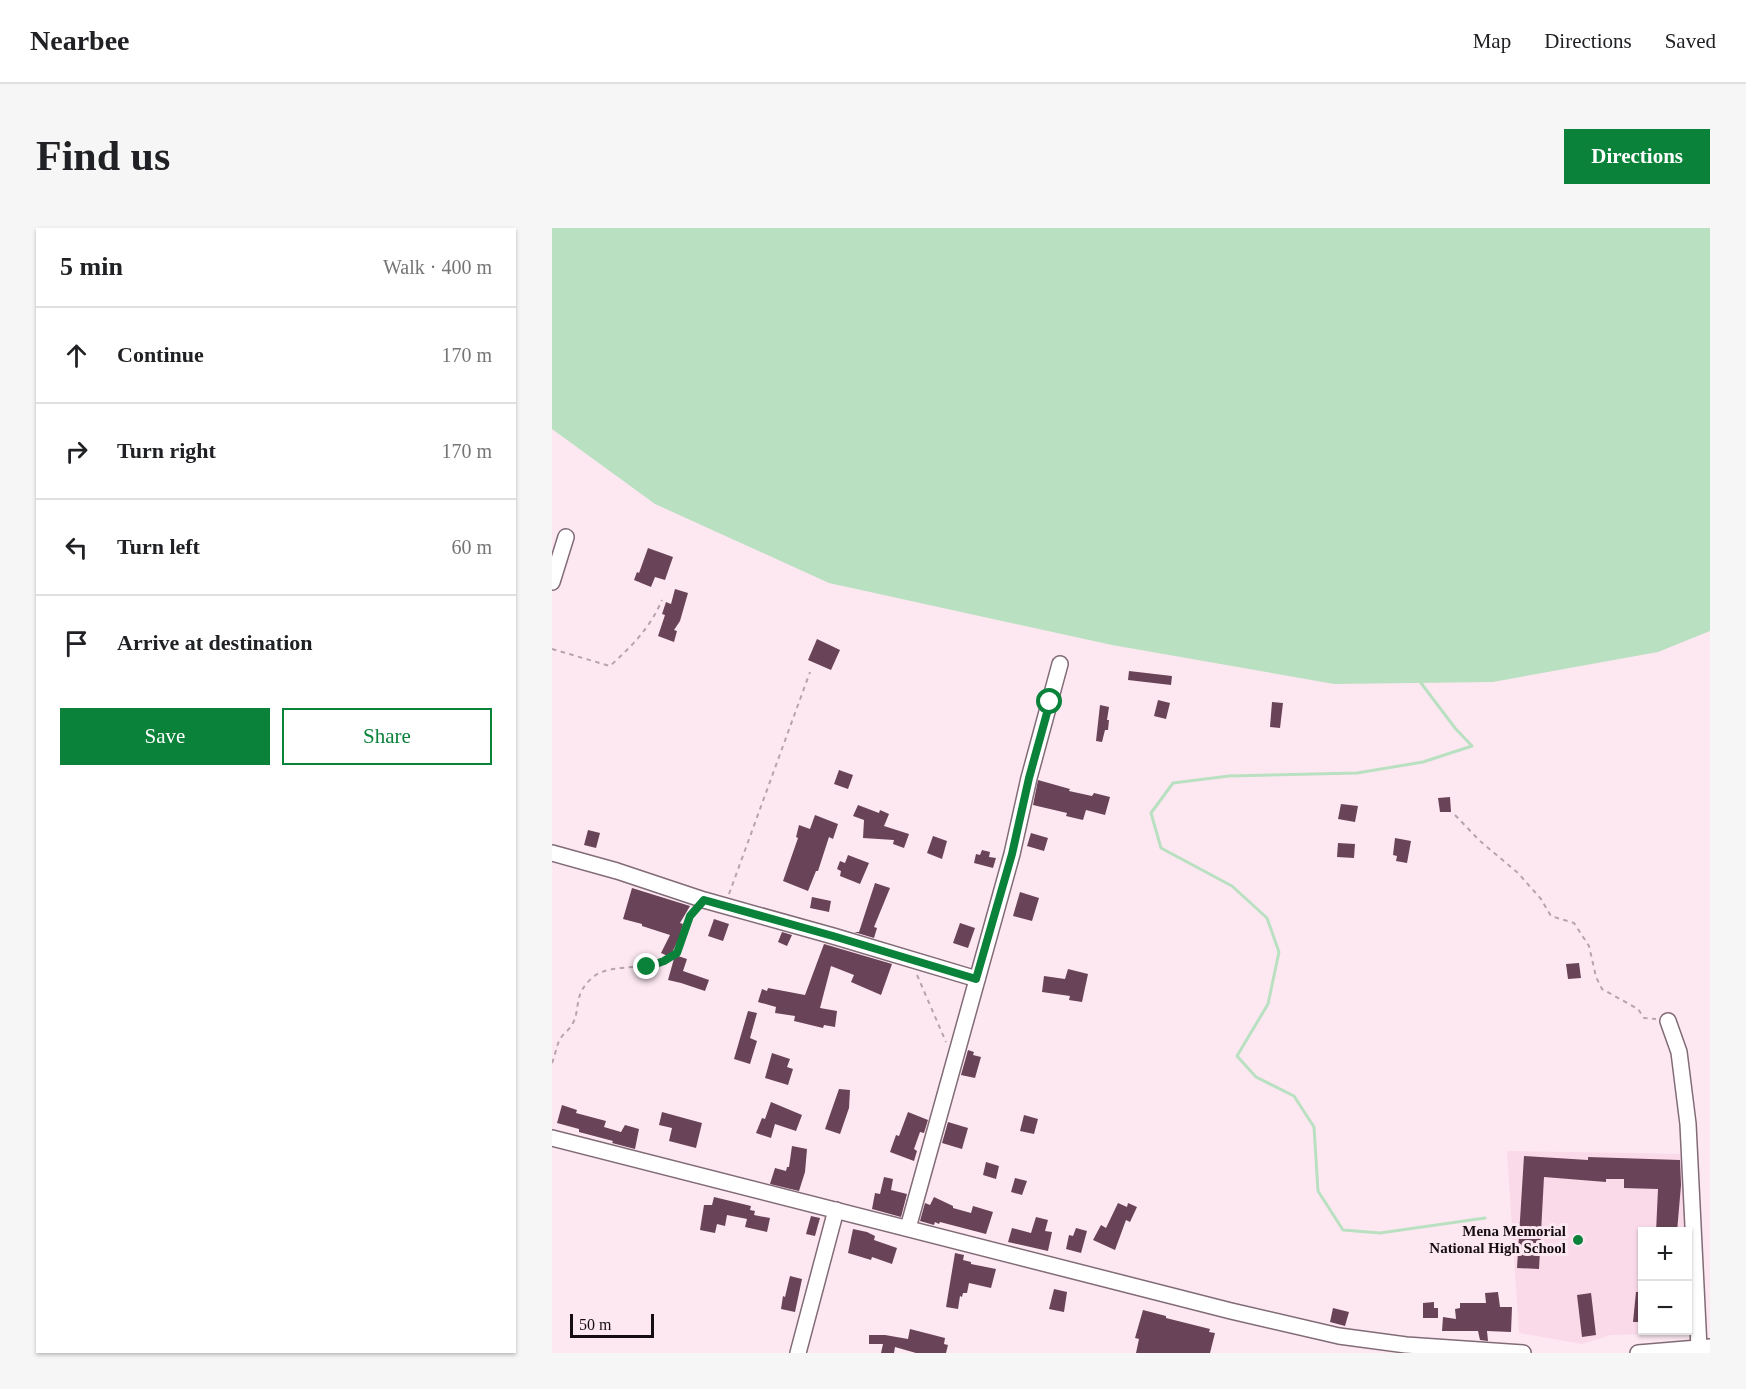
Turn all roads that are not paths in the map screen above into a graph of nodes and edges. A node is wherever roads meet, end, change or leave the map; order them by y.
1 (566, 537) dead end
2 (552, 582) edge
3 (1060, 664) dead end
4 (552, 853) edge
5 (976, 979) junction
6 (1668, 1021) road end
7 (552, 1138) edge
8 (836, 1210) junction
9 (908, 1228) junction
10 (1704, 1348) edge
11 (798, 1353) edge
12 (1523, 1353) edge
13 (1638, 1353) edge

1 - 2 street
3 - 5 street
4 - 5 street
5 - 9 street
6 - 10 street
7 - 8 street
8 - 9 street
8 - 11 street
9 - 12 street
10 - 13 street

